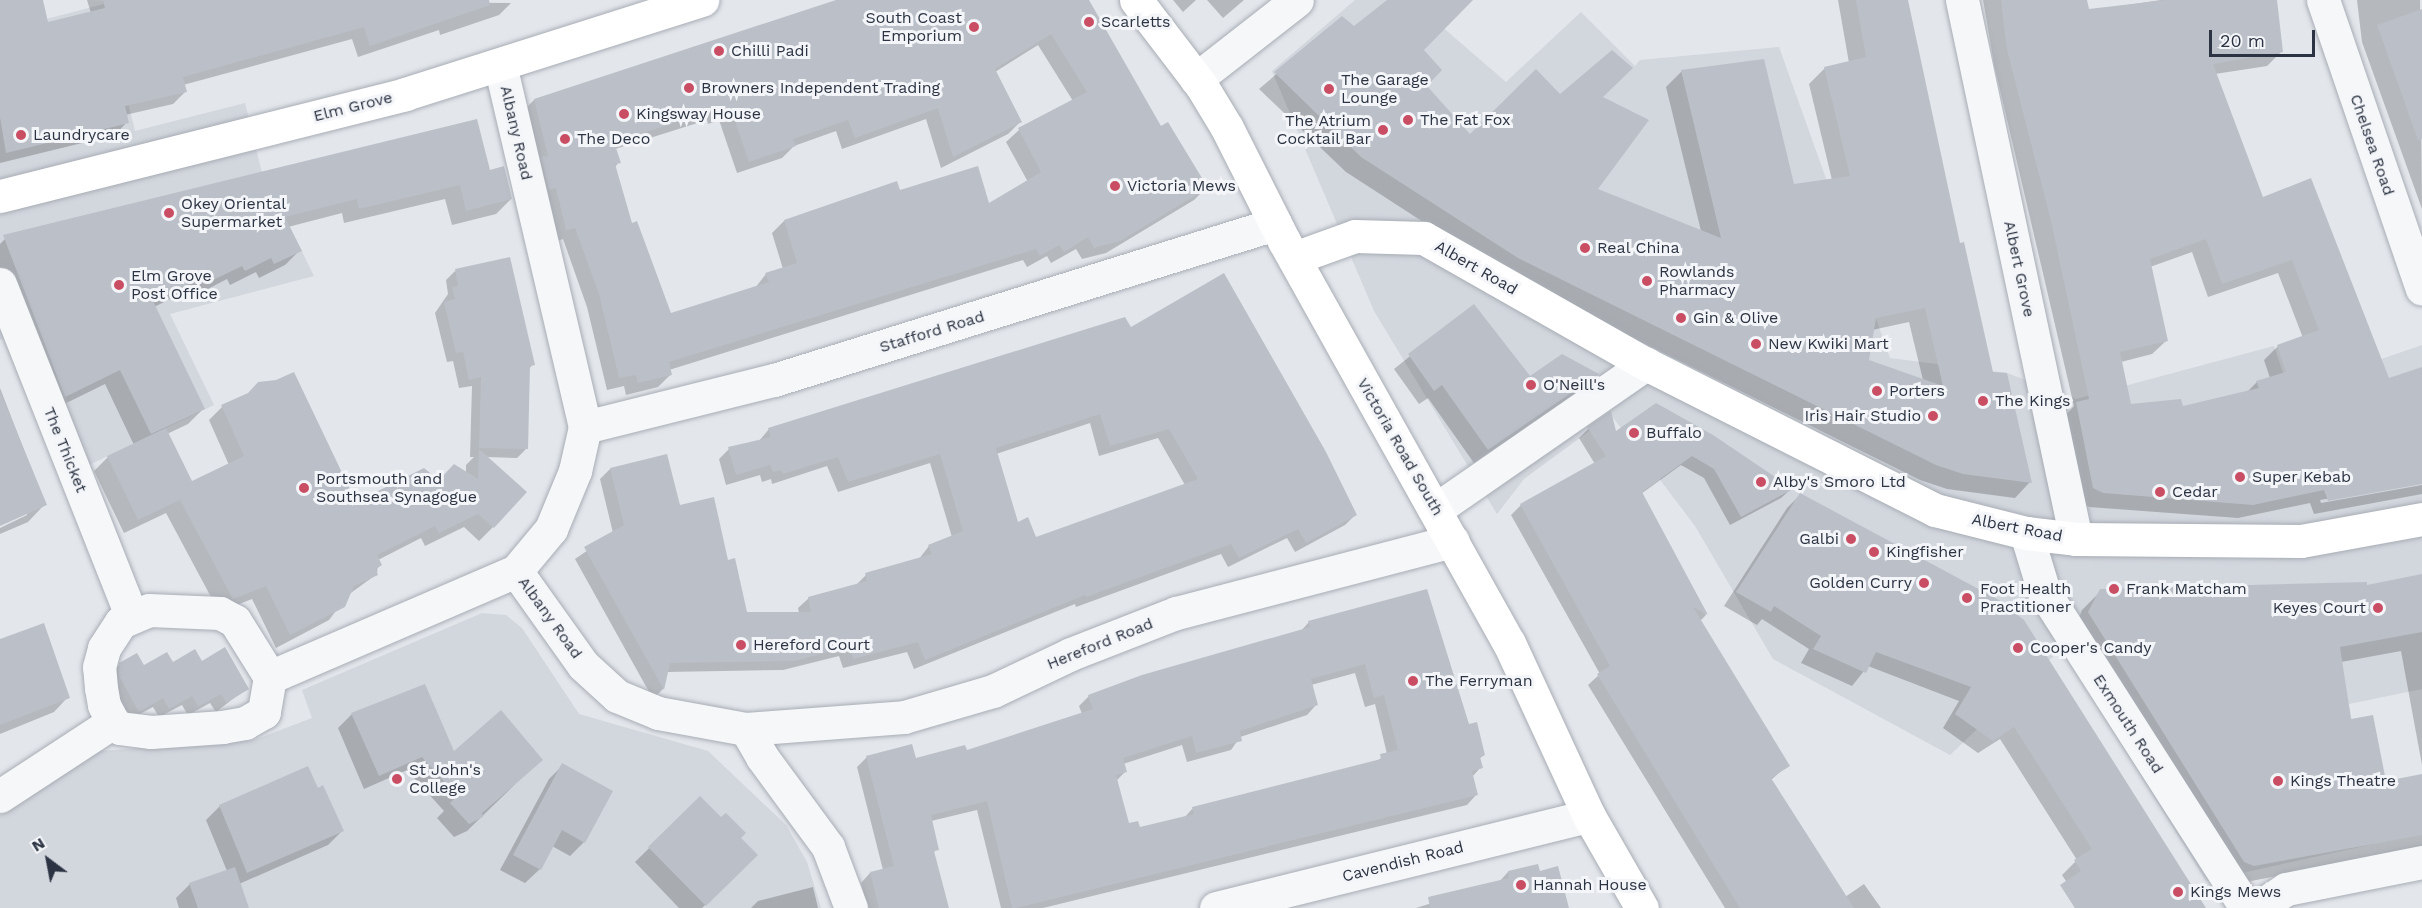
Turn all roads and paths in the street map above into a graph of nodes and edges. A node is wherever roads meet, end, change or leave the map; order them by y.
1 (702, 0) edge
2 (1136, 0) edge
3 (1297, 0) edge
4 (1962, 0) edge
5 (2324, 0) edge
6 (640, 10) edge
7 (500, 66) junction
8 (1196, 79) junction
9 (0, 196) edge
10 (1275, 224) junction
11 (1293, 258) junction
12 (0, 284) edge
13 (2422, 289) edge
14 (1646, 364) junction
15 (585, 428) junction
16 (1435, 510) junction
17 (2422, 519) edge
18 (2026, 532) junction
19 (2076, 539) junction
20 (1453, 541) junction
21 (516, 571) junction
22 (131, 615) junction
23 (270, 677) junction
24 (113, 722) junction
25 (746, 729) junction
26 (0, 796) edge
27 (1589, 816) junction
28 (2422, 862) edge
29 (850, 908) edge
30 (1216, 908) edge
31 (1642, 908) edge
32 (2246, 908) edge
33 (2257, 908) edge

1 - 6 main road, Elm Grove
2 - 8 main road, Victoria Road South
3 - 8 street
4 - 19 street, Albert Grove
5 - 13 street, Chelsea Road
6 - 7 main road, Elm Grove
7 - 9 main road, Elm Grove
7 - 15 street, Albany Road
8 - 10 main road, Victoria Road South
10 - 11 main road, Victoria Road South
10 - 15 street, Stafford Road
11 - 14 main road, Albert Road
11 - 16 main road, Victoria Road South
12 - 22 street, The Thicket
14 - 16 street
14 - 18 main road, Albert Road
15 - 21 street, Albany Road
16 - 20 main road, Victoria Road South
17 - 19 main road, Albert Road
18 - 19 main road, Albert Road
18 - 32 street, Exmouth Road
20 - 25 street, Hereford Road
20 - 27 main road, Victoria Road South
21 - 23 street
21 - 25 street, Albany Road
22 - 23 street
22 - 24 street
23 - 24 street
24 - 26 street
25 - 29 street
27 - 30 street, Cavendish Road
27 - 31 main road, Victoria Road South
28 - 33 street

